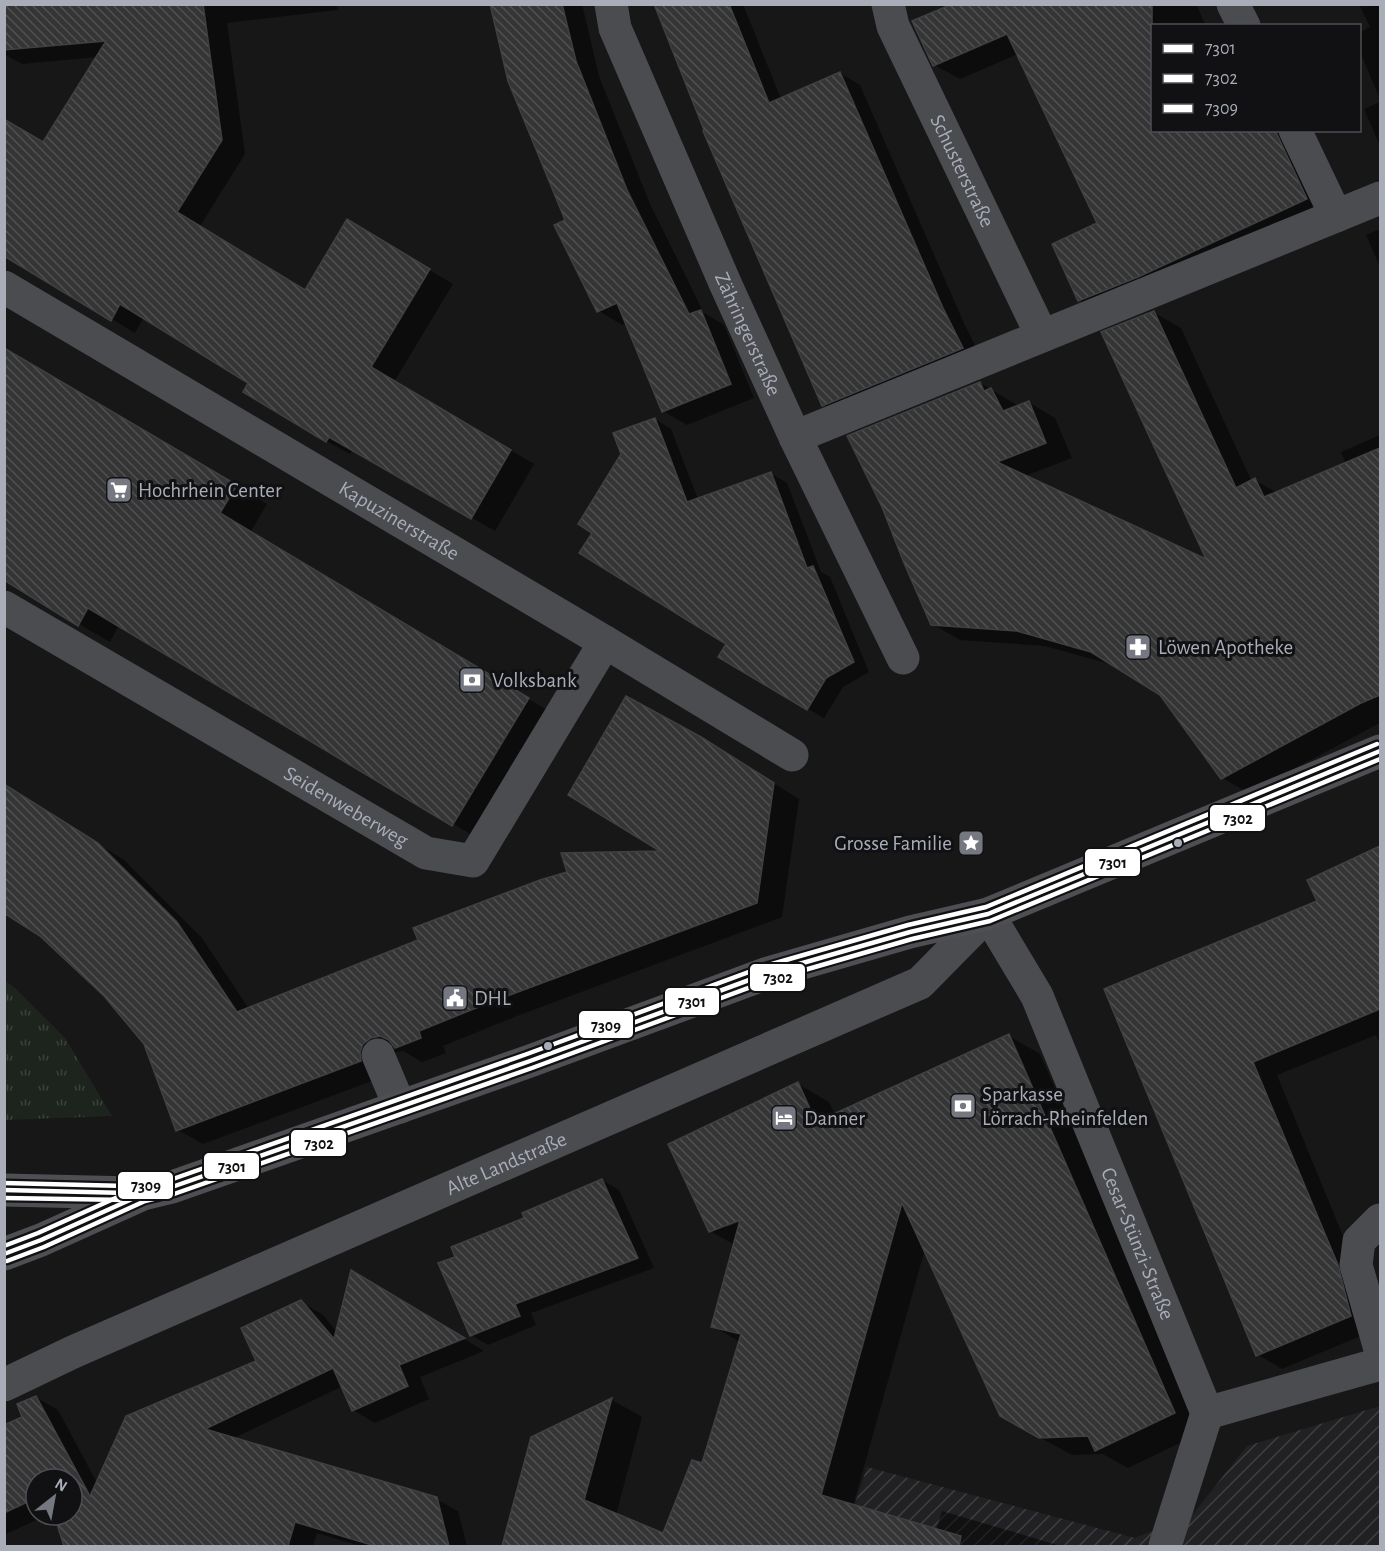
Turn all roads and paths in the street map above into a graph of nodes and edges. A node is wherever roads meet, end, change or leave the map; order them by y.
1 (611, 4) edge
2 (888, 4) edge
3 (1233, 4) edge
4 (1243, 24) edge
5 (1296, 132) edge
6 (1380, 198) edge
7 (1336, 216) junction
8 (4, 287) edge
9 (1042, 336) junction
10 (795, 437) junction
11 (4, 607) edge
12 (605, 642) junction
13 (903, 658) dead end
14 (1380, 751) edge
15 (792, 755) dead end
16 (988, 914) junction
17 (378, 1055) dead end
18 (400, 1107) junction
19 (4, 1190) edge
20 (143, 1194) junction
21 (1380, 1220) edge
22 (4, 1254) edge
23 (1380, 1349) edge
24 (1380, 1364) edge
25 (4, 1385) edge
26 (1207, 1413) junction
27 (1165, 1546) edge

1 - 10 street, Zähringerstraße
2 - 9 street, Schusterstraße
3 - 4 street
5 - 7 street
6 - 7 street
7 - 9 street
8 - 12 street, Kapuzinerstraße
9 - 10 street
10 - 13 street, Zähringerstraße
11 - 12 street, Seidenweberweg
12 - 15 street, Kapuzinerstraße
14 - 16 main road
16 - 18 main road
16 - 25 street, Alte Landstraße
16 - 26 street, Cesar-Stünzi-Straße
17 - 18 street
18 - 20 main road
19 - 20 main road
20 - 22 main road
21 - 23 street
24 - 26 street
26 - 27 street

